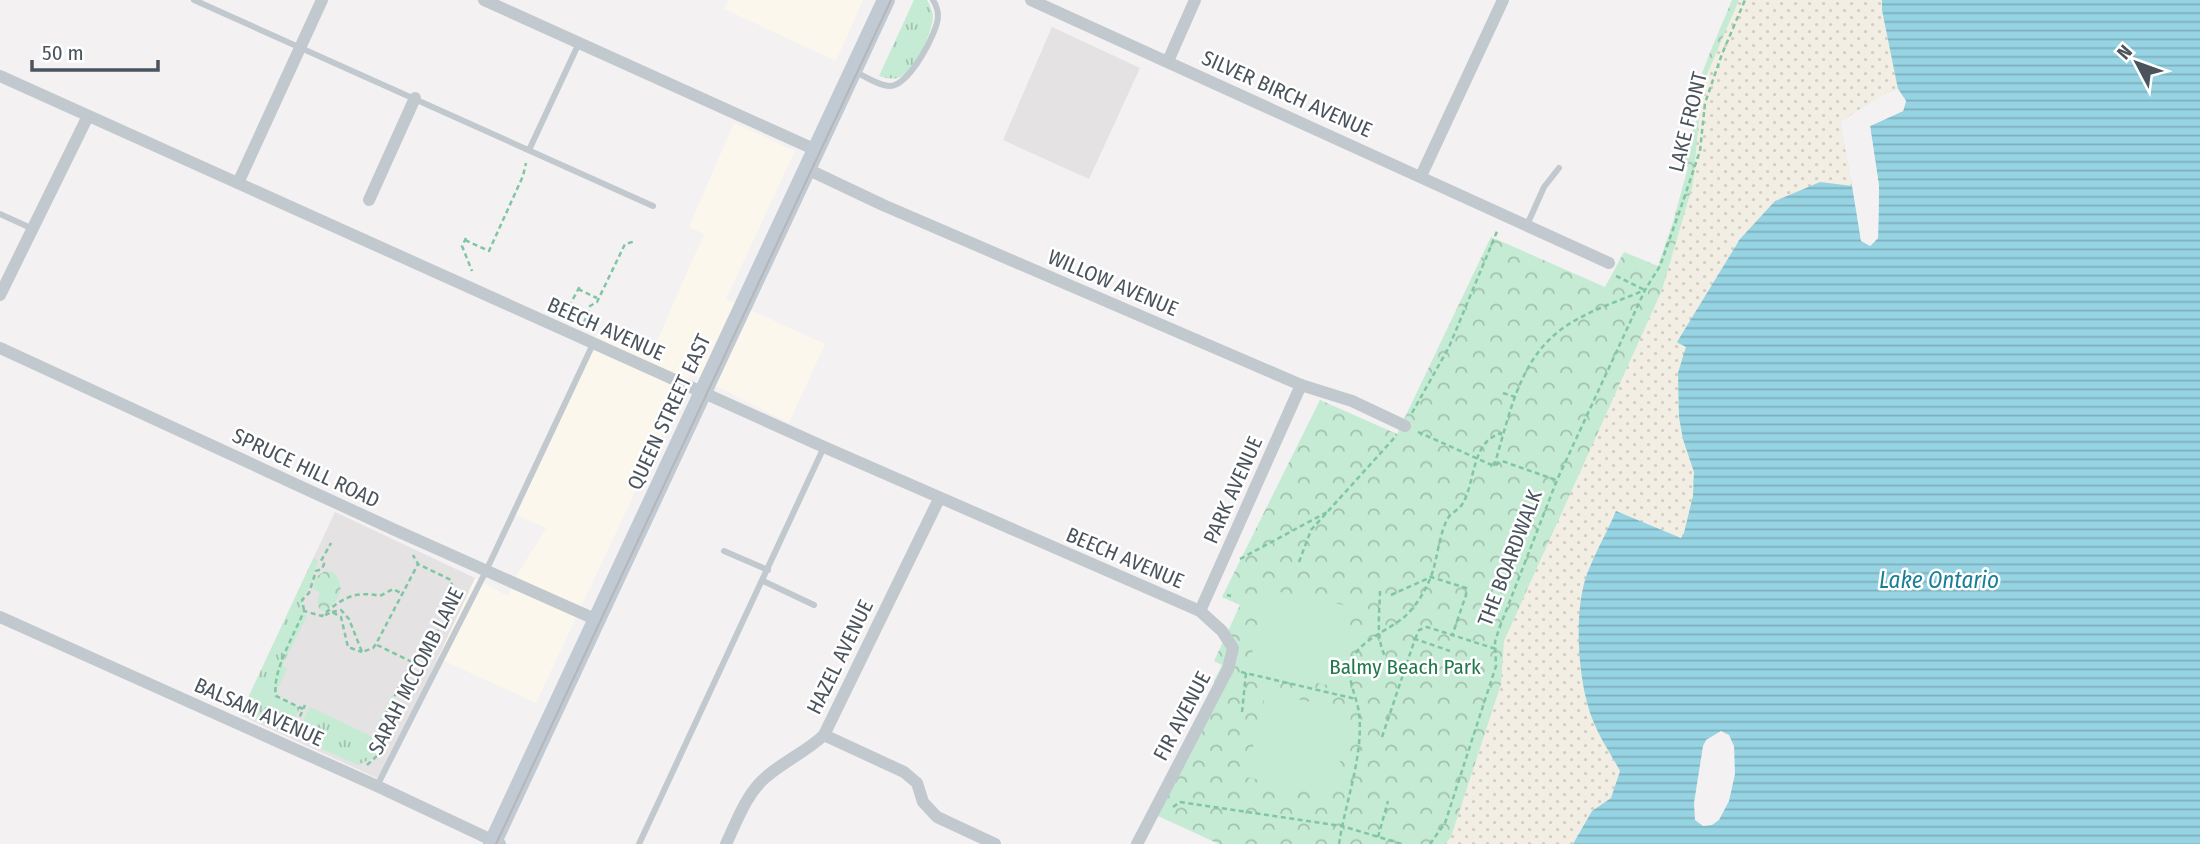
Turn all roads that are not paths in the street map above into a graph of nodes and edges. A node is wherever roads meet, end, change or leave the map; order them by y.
1 (194, 0) edge
2 (322, 0) edge
3 (484, 0) edge
4 (886, 0) edge
5 (933, 0) edge
6 (1031, 0) edge
7 (1195, 0) edge
8 (1503, 0) edge
9 (579, 43) junction
10 (301, 48) junction
11 (1168, 61) junction
12 (853, 71) junction
13 (0, 76) edge
14 (415, 98) junction
15 (88, 116) junction
16 (816, 149) junction
17 (529, 150) junction
18 (1559, 168) dead end
19 (807, 169) junction
20 (1421, 176) junction
21 (238, 183) junction
22 (369, 200) dead end
23 (653, 206) dead end
24 (0, 214) edge
25 (1527, 225) junction
26 (33, 229) junction
27 (1609, 263) road end
28 (0, 295) edge
29 (593, 344) junction
30 (0, 348) edge
31 (1301, 385) junction
32 (703, 393) junction
33 (1405, 426) road end
34 (824, 447) junction
35 (939, 499) junction
36 (724, 551) dead end
37 (768, 570) junction
38 (486, 571) junction
39 (763, 581) junction
40 (814, 605) dead end
41 (1200, 611) junction
42 (0, 617) edge
43 (597, 620) junction
44 (824, 735) junction
45 (377, 786) junction
46 (495, 843) edge
47 (639, 844) edge
48 (726, 844) edge
49 (995, 844) edge
50 (1137, 844) edge

1 - 10 lane
2 - 10 street
3 - 9 street
4 - 12 main road, QUEEN STREET EAST
5 - 12 lane
6 - 11 street, SILVER BIRCH AVENUE
7 - 11 street
8 - 20 street
9 - 16 street
9 - 17 lane
10 - 14 lane
10 - 21 street
11 - 20 street, SILVER BIRCH AVENUE
12 - 16 main road, QUEEN STREET EAST
13 - 15 street, BEECH AVENUE
14 - 17 lane
14 - 22 street
15 - 21 street, BEECH AVENUE
15 - 26 street
16 - 19 main road, QUEEN STREET EAST
17 - 23 lane
18 - 25 lane
19 - 31 street, WILLOW AVENUE
19 - 32 main road, QUEEN STREET EAST
20 - 25 street, SILVER BIRCH AVENUE
21 - 29 street, BEECH AVENUE
24 - 26 lane
25 - 27 street, SILVER BIRCH AVENUE
26 - 28 street
29 - 32 street, BEECH AVENUE
29 - 38 lane, SARAH MCCOMB LANE
30 - 38 street, SPRUCE HILL ROAD
31 - 33 street, WILLOW AVENUE
31 - 41 street, PARK AVENUE
32 - 34 street, BEECH AVENUE
32 - 43 main road, QUEEN STREET EAST
34 - 35 street, BEECH AVENUE
34 - 37 lane
35 - 41 street, BEECH AVENUE
35 - 44 street, HAZEL AVENUE
36 - 37 lane
37 - 39 lane
38 - 43 street, SPRUCE HILL ROAD
38 - 45 lane, SARAH MCCOMB LANE
39 - 40 lane
39 - 47 lane
41 - 50 street, FIR AVENUE
42 - 45 street, BALSAM AVENUE
43 - 46 main road, QUEEN STREET EAST
44 - 48 street, HAZEL AVENUE
44 - 49 street
45 - 46 street, BALSAM AVENUE

